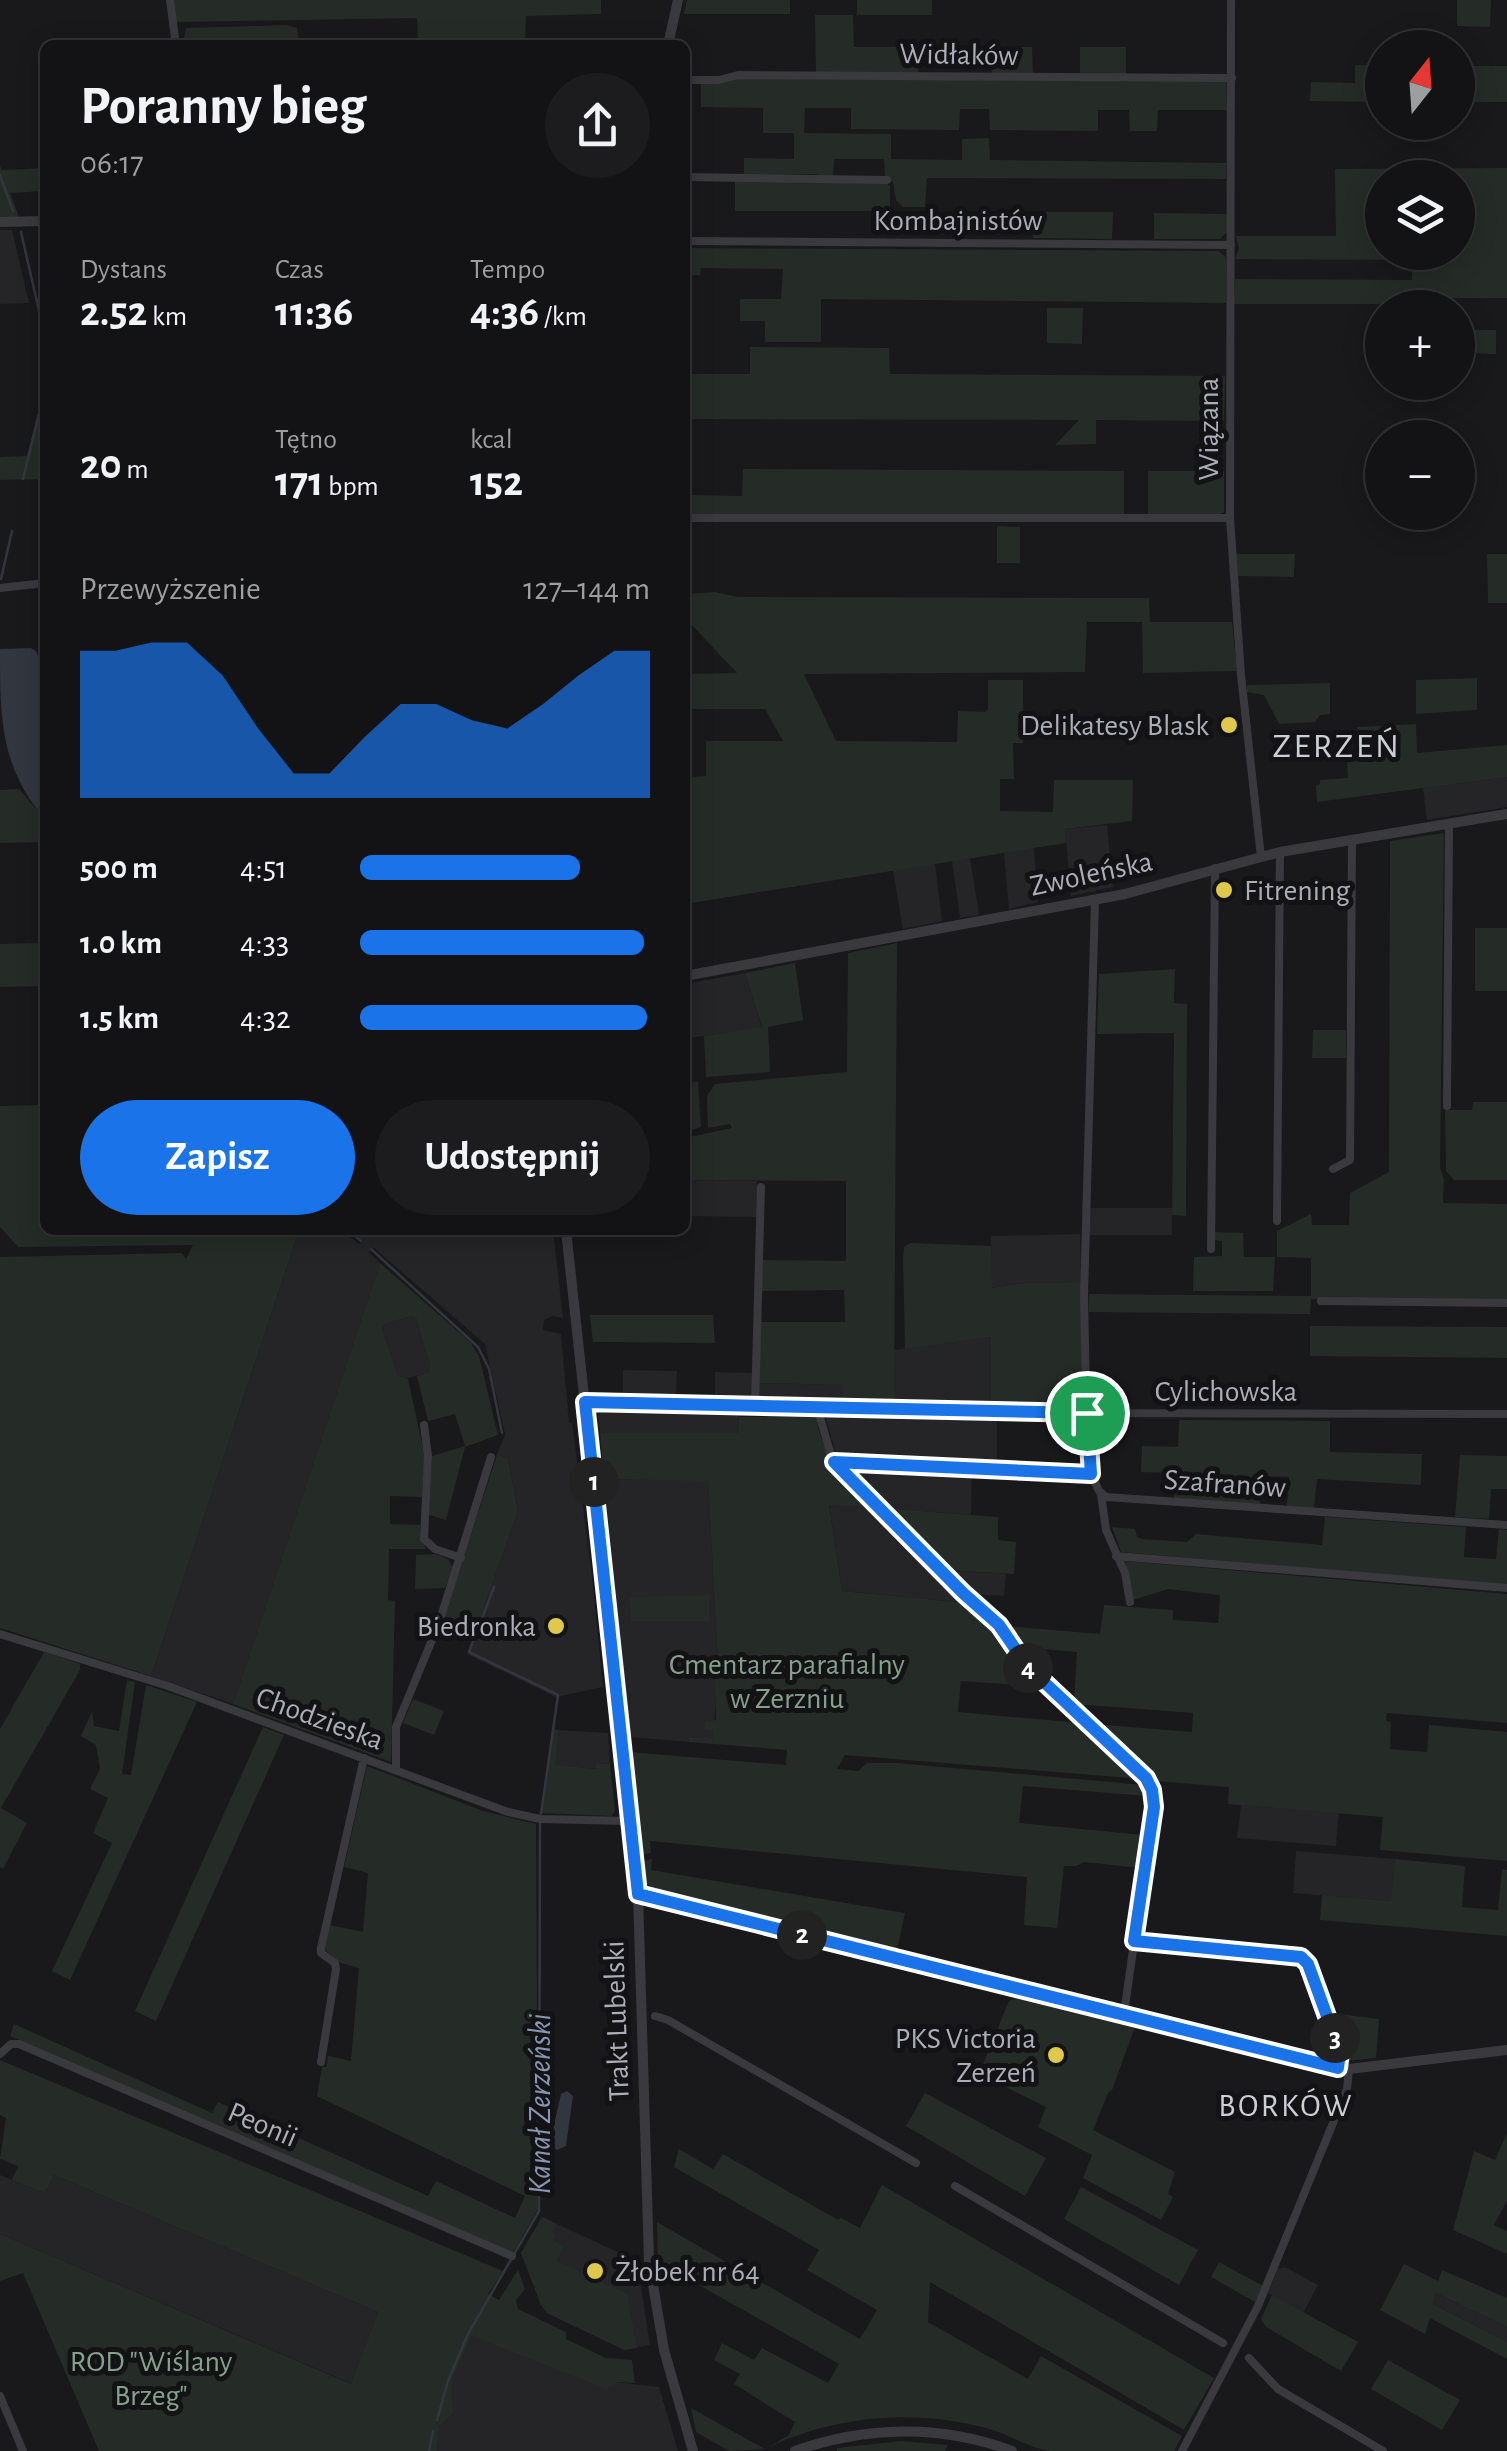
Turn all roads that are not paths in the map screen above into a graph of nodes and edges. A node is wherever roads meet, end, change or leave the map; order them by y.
1 (170, 0) edge
2 (678, 0) edge
3 (1231, 0) edge
4 (175, 40) edge
5 (669, 40) edge
6 (1232, 78) junction
7 (690, 80) edge
8 (690, 176) edge
9 (888, 180) dead end
10 (40, 221) edge
11 (0, 222) edge
12 (690, 241) edge
13 (1231, 244) junction
14 (690, 518) edge
15 (1230, 518) junction
16 (40, 584) edge
17 (0, 588) edge
18 (1507, 814) edge
19 (1449, 824) junction
20 (1352, 841) junction
21 (1280, 852) junction
22 (1261, 856) junction
23 (1216, 868) junction
24 (1094, 900) junction
25 (690, 975) edge
26 (1447, 1106) dead end
27 (1333, 1169) dead end
28 (761, 1187) dead end
29 (1277, 1221) dead end
30 (567, 1235) edge
31 (1211, 1249) dead end
32 (1321, 1301) dead end
33 (1507, 1303) edge
34 (585, 1402) junction
35 (755, 1405) junction
36 (817, 1407) junction
37 (1087, 1413) junction
38 (1507, 1414) edge
39 (424, 1425) dead end
40 (491, 1458) dead end
41 (834, 1462) junction
42 (1091, 1474) junction
43 (1102, 1494) junction
44 (1507, 1525) edge
45 (1116, 1556) junction
46 (461, 1558) junction
47 (1507, 1588) edge
48 (1130, 1602) dead end
49 (0, 1634) edge
50 (364, 1758) junction
51 (396, 1770) junction
52 (628, 1821) junction
53 (638, 1894) junction
54 (1134, 1941) junction
55 (1124, 2014) junction
56 (655, 2016) dead end
57 (1507, 2050) edge
58 (0, 2054) edge
59 (321, 2062) dead end
60 (1344, 2068) junction
61 (916, 2163) dead end
62 (955, 2186) dead end
63 (512, 2256) dead end
64 (1223, 2343) dead end
65 (1249, 2358) dead end
66 (0, 2396) edge
67 (691, 2450) edge
68 (23, 2451) edge
69 (795, 2451) edge
70 (1012, 2451) edge
71 (1182, 2451) edge
72 (1383, 2451) edge

1 - 4 street
2 - 5 street
3 - 6 street, Wiązana
6 - 7 street, Widłaków
6 - 13 street, Wiązana
8 - 9 street
10 - 11 street
12 - 13 street, Kombajnistów
13 - 15 street, Wiązana
14 - 15 street
15 - 22 street, Wiązana
16 - 17 street
18 - 19 street, Zwoleńska
19 - 20 street, Zwoleńska
19 - 26 street
20 - 21 street, Zwoleńska
20 - 27 street
21 - 22 street, Zwoleńska
21 - 29 street
22 - 23 street, Zwoleńska
23 - 24 street, Zwoleńska
23 - 31 street
24 - 25 street, Zwoleńska
24 - 37 street
28 - 35 street
30 - 34 street, Trakt Lubelski
32 - 33 street
34 - 35 street, Cylichowska
34 - 52 street, Trakt Lubelski
35 - 36 street, Cylichowska
36 - 37 street, Cylichowska
36 - 41 street
37 - 38 street, Cylichowska
37 - 42 street
39 - 46 street
40 - 46 street
41 - 42 street
41 - 54 street
42 - 43 street
43 - 44 street, Szafranów
43 - 45 street
45 - 47 street
45 - 48 street
46 - 51 street
49 - 50 street, Chodzieska
50 - 51 street, Chodzieska
50 - 59 street
51 - 52 street, Chodzieska
52 - 53 street, Trakt Lubelski
53 - 55 street
53 - 67 street, Trakt Lubelski
54 - 55 street
54 - 60 street
55 - 60 street
56 - 61 street
57 - 60 street
58 - 63 street, Peonii
60 - 71 street
62 - 64 street
65 - 72 street
66 - 68 street
69 - 70 street

